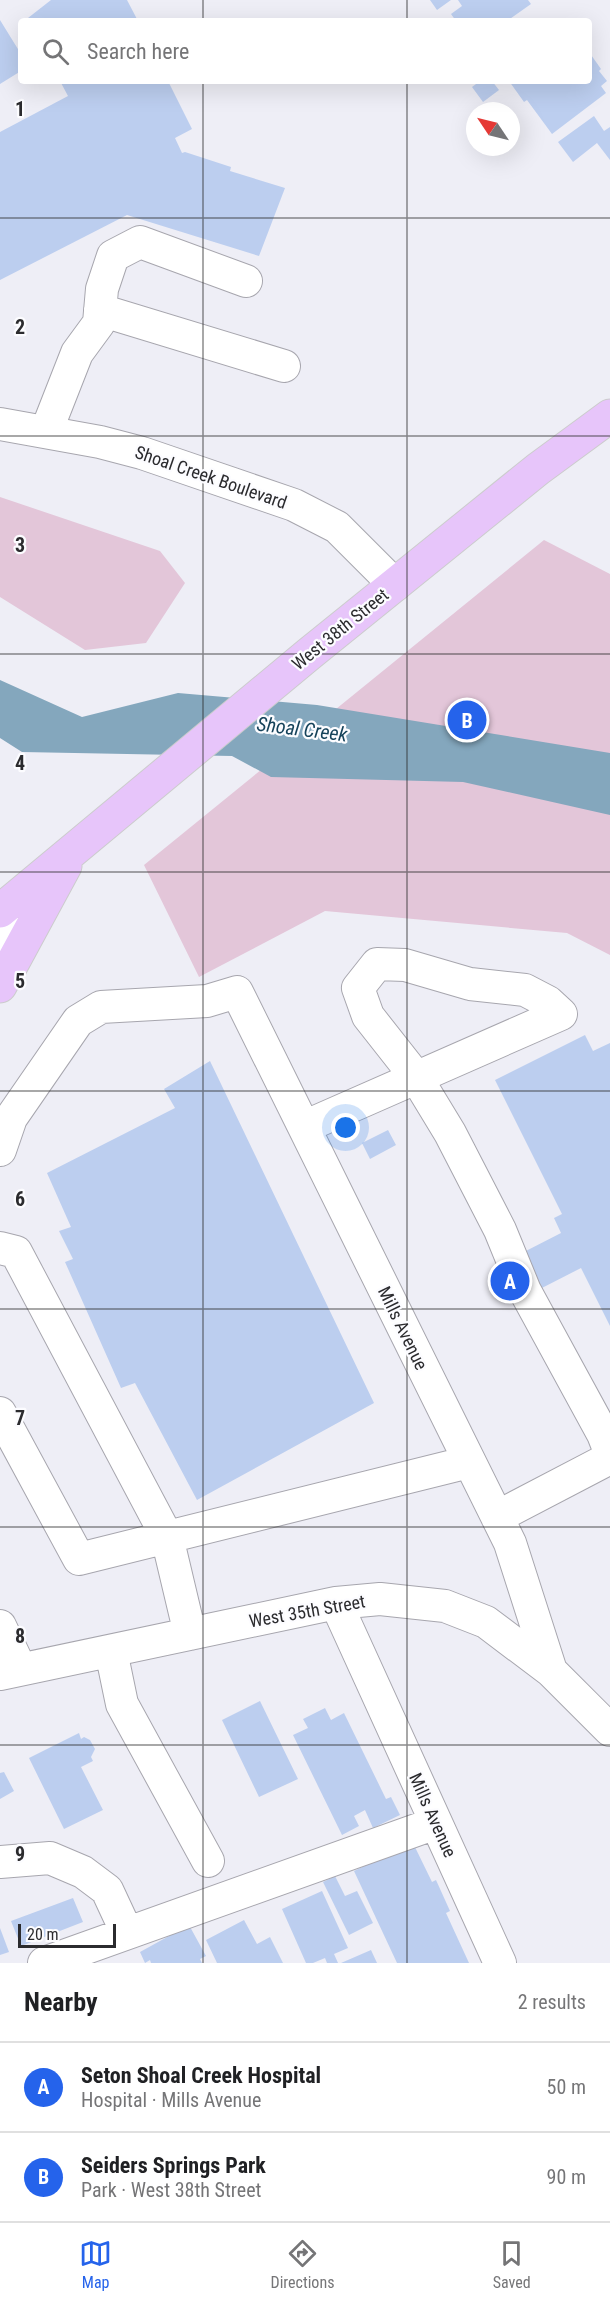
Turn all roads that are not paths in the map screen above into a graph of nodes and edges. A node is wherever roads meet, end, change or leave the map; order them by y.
1 (246, 281) dead end
2 (100, 310) junction
3 (284, 366) dead end
4 (610, 416) edge
5 (0, 424) edge
6 (46, 432) junction
7 (395, 585) junction
8 (75, 847) junction
9 (0, 911) edge
10 (14, 935) edge
11 (0, 986) edge
12 (416, 1077) junction
13 (304, 1127) junction
14 (0, 1150) edge
15 (0, 1248) edge
16 (0, 1413) edge
17 (610, 1452) edge
18 (610, 1458) edge
19 (469, 1462) junction
20 (497, 1517) junction
21 (167, 1537) junction
22 (336, 1602) junction
23 (0, 1626) edge
24 (190, 1634) junction
25 (111, 1651) junction
26 (10, 1671) edge
27 (551, 1671) junction
28 (610, 1730) edge
29 (436, 1823) junction
30 (207, 1861) dead end
31 (0, 1862) edge
32 (127, 1933) junction
33 (44, 1963) edge
34 (500, 1963) edge

1 - 2 street
2 - 3 street
2 - 6 street
4 - 7 main road, West 38th Street
5 - 6 street, Shoal Creek Boulevard
6 - 7 street, Shoal Creek Boulevard
7 - 8 main road, West 38th Street
8 - 9 main road, West 38th Street
8 - 10 main road
10 - 11 main road
12 - 12 street
12 - 13 street
12 - 17 street
13 - 14 street, Mills Avenue
13 - 19 street, Mills Avenue
15 - 21 street
16 - 21 street
18 - 20 street
19 - 20 street, Mills Avenue
19 - 21 street
20 - 27 street, Mills Avenue
21 - 24 street
22 - 24 street, West 35th Street
22 - 27 street, West 35th Street
22 - 29 street, Mills Avenue
23 - 26 street
24 - 25 street, West 35th Street
25 - 26 street, West 35th Street
25 - 30 street
27 - 28 street, West 35th Street
29 - 32 street
29 - 34 street, Mills Avenue
31 - 32 street
32 - 33 street

